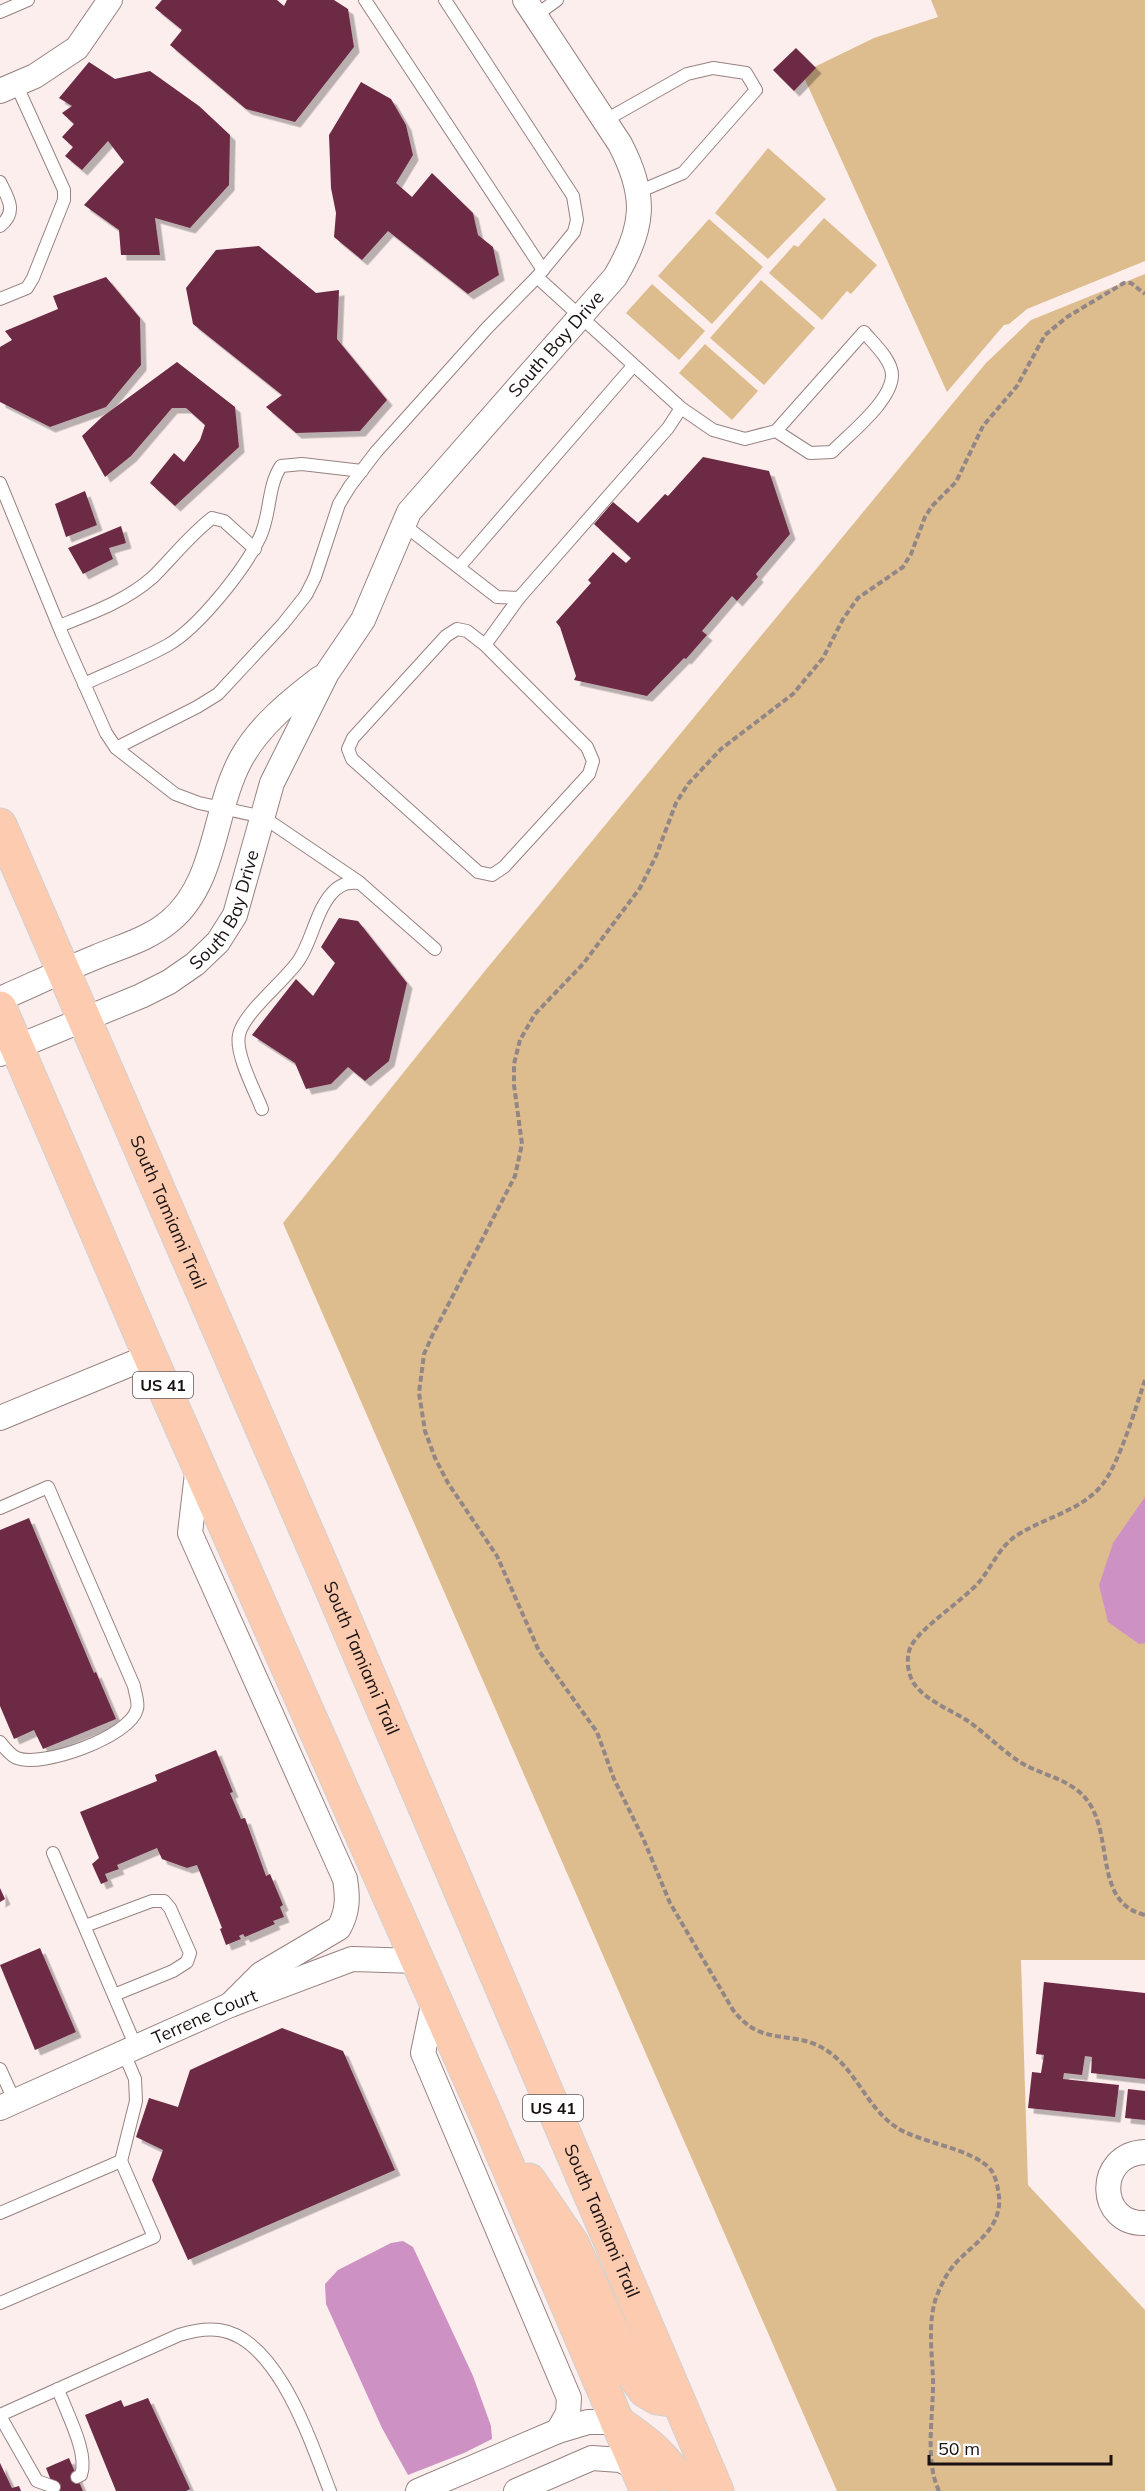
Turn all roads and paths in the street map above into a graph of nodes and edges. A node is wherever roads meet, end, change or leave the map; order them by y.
1 (28, 0) edge
2 (110, 0) edge
3 (365, 0) edge
4 (445, 0) edge
5 (557, 0) edge
6 (530, 8) edge
7 (0, 12) edge
8 (8, 88) edge
9 (604, 122) junction
10 (0, 182) edge
11 (638, 192) junction
12 (0, 226) edge
13 (540, 274) junction
14 (1145, 294) edge
15 (0, 299) edge
16 (579, 317) junction
17 (633, 366) junction
18 (681, 408) junction
19 (776, 431) junction
20 (362, 471) junction
21 (0, 483) edge
22 (404, 525) junction
23 (255, 549) junction
24 (459, 567) junction
25 (519, 598) junction
26 (59, 626) junction
27 (485, 645) junction
28 (327, 673) junction
29 (84, 684) junction
30 (116, 748) junction
31 (223, 806) junction
32 (263, 817) junction
33 (0, 825) edge
34 (360, 882) junction
35 (435, 949) dead end
36 (64, 971) junction
37 (0, 999) edge
38 (0, 1008) edge
39 (86, 1019) junction
40 (8, 1051) edge
41 (262, 1109) dead end
42 (150, 1356) junction
43 (1145, 1380) edge
44 (0, 1419) edge
45 (198, 1465) junction
46 (0, 1508) edge
47 (0, 1742) edge
48 (53, 1853) dead end
49 (1145, 1915) edge
50 (85, 1926) junction
51 (418, 1961) junction
52 (114, 1995) junction
53 (434, 2000) junction
54 (230, 2005) junction
55 (130, 2050) junction
56 (0, 2069) edge
57 (7, 2105) edge
58 (489, 2122) junction
59 (1145, 2152) edge
60 (121, 2161) junction
61 (0, 2213) edge
62 (1145, 2223) edge
63 (0, 2303) edge
64 (58, 2389) junction
65 (678, 2401) junction
66 (0, 2416) edge
67 (617, 2422) junction
68 (558, 2431) junction
69 (77, 2477) dead end
70 (642, 2479) edge
71 (54, 2487) dead end
72 (525, 2487) edge
73 (330, 2491) edge
74 (418, 2491) edge
75 (684, 2491) edge
76 (717, 2491) edge
77 (939, 2491) edge

1 - 7 lane
2 - 8 street
3 - 13 lane
4 - 13 lane
5 - 6 lane
6 - 9 street, South Bay Drive
8 - 15 lane
9 - 11 street, South Bay Drive
9 - 11 lane
10 - 12 lane
11 - 16 street, South Bay Drive
13 - 16 lane
13 - 20 lane
14 - 77 path
16 - 17 lane
16 - 22 street, South Bay Drive
17 - 18 lane
17 - 24 lane
18 - 19 lane
18 - 25 lane
19 - 19 lane
20 - 23 lane
20 - 30 lane
21 - 26 lane
22 - 24 lane
22 - 28 street, South Bay Drive
23 - 26 lane
23 - 29 lane
24 - 25 lane
25 - 27 lane
26 - 29 lane
27 - 27 lane
28 - 31 street, South Bay Drive
28 - 32 street, South Bay Drive
29 - 30 lane
30 - 31 lane
31 - 32 lane
31 - 36 street, South Bay Drive
32 - 34 lane
32 - 39 street, South Bay Drive
33 - 36 main road, South Tamiami Trail / US 41
34 - 35 lane
34 - 41 lane
36 - 37 street, South Bay Drive
36 - 39 main road, South Tamiami Trail / US 41
38 - 40 main road, US 41
39 - 40 street, South Bay Drive
39 - 65 main road, South Tamiami Trail / US 41
40 - 42 main road, US 41
42 - 44 street
42 - 45 main road, US 41
43 - 49 path
45 - 51 main road, US 41
45 - 54 street
46 - 47 lane
48 - 50 lane
50 - 52 lane
50 - 52 lane
51 - 53 main road, US 41
51 - 54 street, Terrene Court
52 - 55 lane
53 - 58 main road, US 41
53 - 68 street
54 - 55 street, Terrene Court
55 - 57 street, Terrene Court
55 - 60 lane
56 - 57 lane
58 - 65 main road
58 - 67 main road, US 41
59 - 62 street
60 - 61 lane
60 - 63 lane
64 - 66 lane
64 - 69 lane
64 - 73 lane
65 - 76 main road, South Tamiami Trail / US 41
66 - 71 lane
67 - 68 street
67 - 70 main road, US 41
67 - 75 main road
68 - 74 street
70 - 72 street

